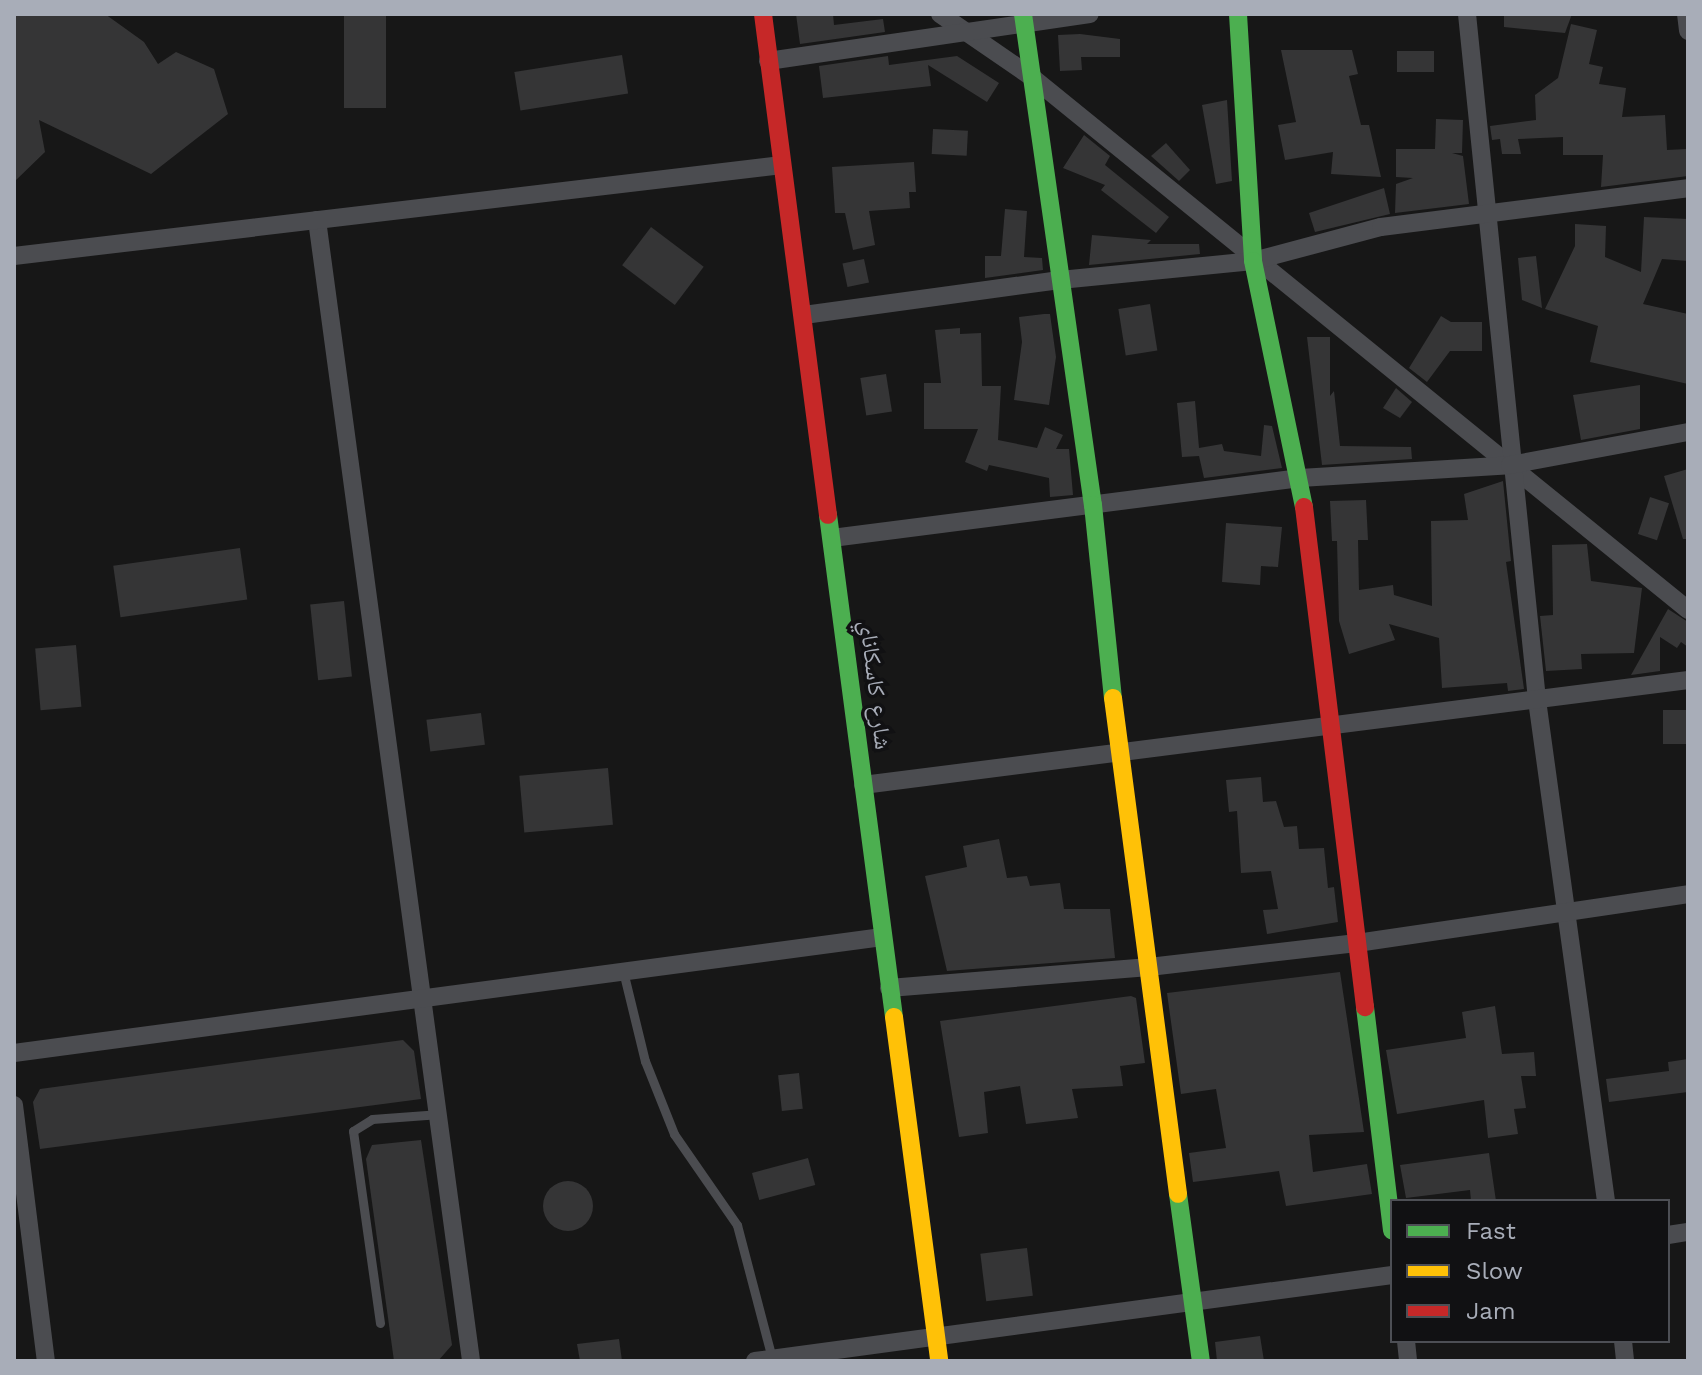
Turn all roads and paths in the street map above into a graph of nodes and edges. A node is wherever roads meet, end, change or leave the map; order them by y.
1 (763, 14) edge
2 (940, 14) edge
3 (1090, 14) edge
4 (1238, 14) edge
5 (1467, 14) edge
6 (1686, 14) edge
7 (1024, 18) edge
8 (962, 29) junction
9 (1688, 31) edge
10 (768, 61) junction
11 (1033, 78) junction
12 (782, 165) junction
13 (1688, 188) edge
14 (1491, 217) junction
15 (317, 220) junction
16 (14, 256) edge
17 (1253, 261) junction
18 (1060, 280) junction
19 (804, 315) junction
20 (1688, 432) edge
21 (1510, 465) junction
22 (1300, 478) junction
23 (1093, 505) junction
24 (832, 538) junction
25 (1688, 610) edge
26 (1688, 680) edge
27 (1537, 700) junction
28 (1331, 725) junction
29 (1119, 754) junction
30 (863, 785) junction
31 (1688, 894) edge
32 (1563, 911) junction
33 (882, 937) junction
34 (1357, 943) junction
35 (1149, 967) junction
36 (623, 969) junction
37 (889, 988) junction
38 (424, 994) junction
39 (14, 1053) edge
40 (14, 1105) edge
41 (440, 1114) junction
42 (1606, 1199) edge
43 (1390, 1214) edge
44 (1390, 1275) edge
45 (1194, 1303) junction
46 (380, 1323) dead end
47 (936, 1334) junction
48 (763, 1360) edge
49 (46, 1361) edge
50 (471, 1361) edge
51 (939, 1361) edge
52 (1201, 1361) edge

1 - 10 street, شارع كاسكاناي
2 - 8 street
3 - 7 street
4 - 17 street
5 - 14 street
6 - 9 street
7 - 8 street
7 - 11 street
8 - 10 street
8 - 11 street
10 - 12 street, شارع كاسكاناي
11 - 17 street
11 - 18 street
12 - 15 street
12 - 19 street, شارع كاسكاناي
13 - 14 street
14 - 17 street
14 - 21 street
15 - 16 street
15 - 38 street
17 - 18 street
17 - 21 street
17 - 22 street
18 - 19 street
18 - 23 street
19 - 24 street, شارع كاسكاناي
20 - 21 street
21 - 22 street
21 - 25 street
21 - 27 street
22 - 23 street
22 - 28 street
23 - 24 street
23 - 29 street
24 - 30 street, شارع كاسكاناي
26 - 27 street
27 - 28 street
27 - 32 street
28 - 29 street
28 - 34 street
29 - 30 street
29 - 35 street
30 - 33 street, شارع كاسكاناي
31 - 32 street
32 - 34 street
32 - 42 street
33 - 36 street
33 - 37 street, شارع كاسكاناي
34 - 35 street
34 - 43 street
35 - 37 street
35 - 45 street
36 - 38 street
36 - 48 lane
37 - 47 street, شارع كاسكاناي
38 - 39 street
38 - 41 street
40 - 49 street
41 - 46 lane
41 - 50 street
44 - 45 street
45 - 47 street
45 - 52 street
47 - 48 street
47 - 51 street, شارع كاسكاناي

